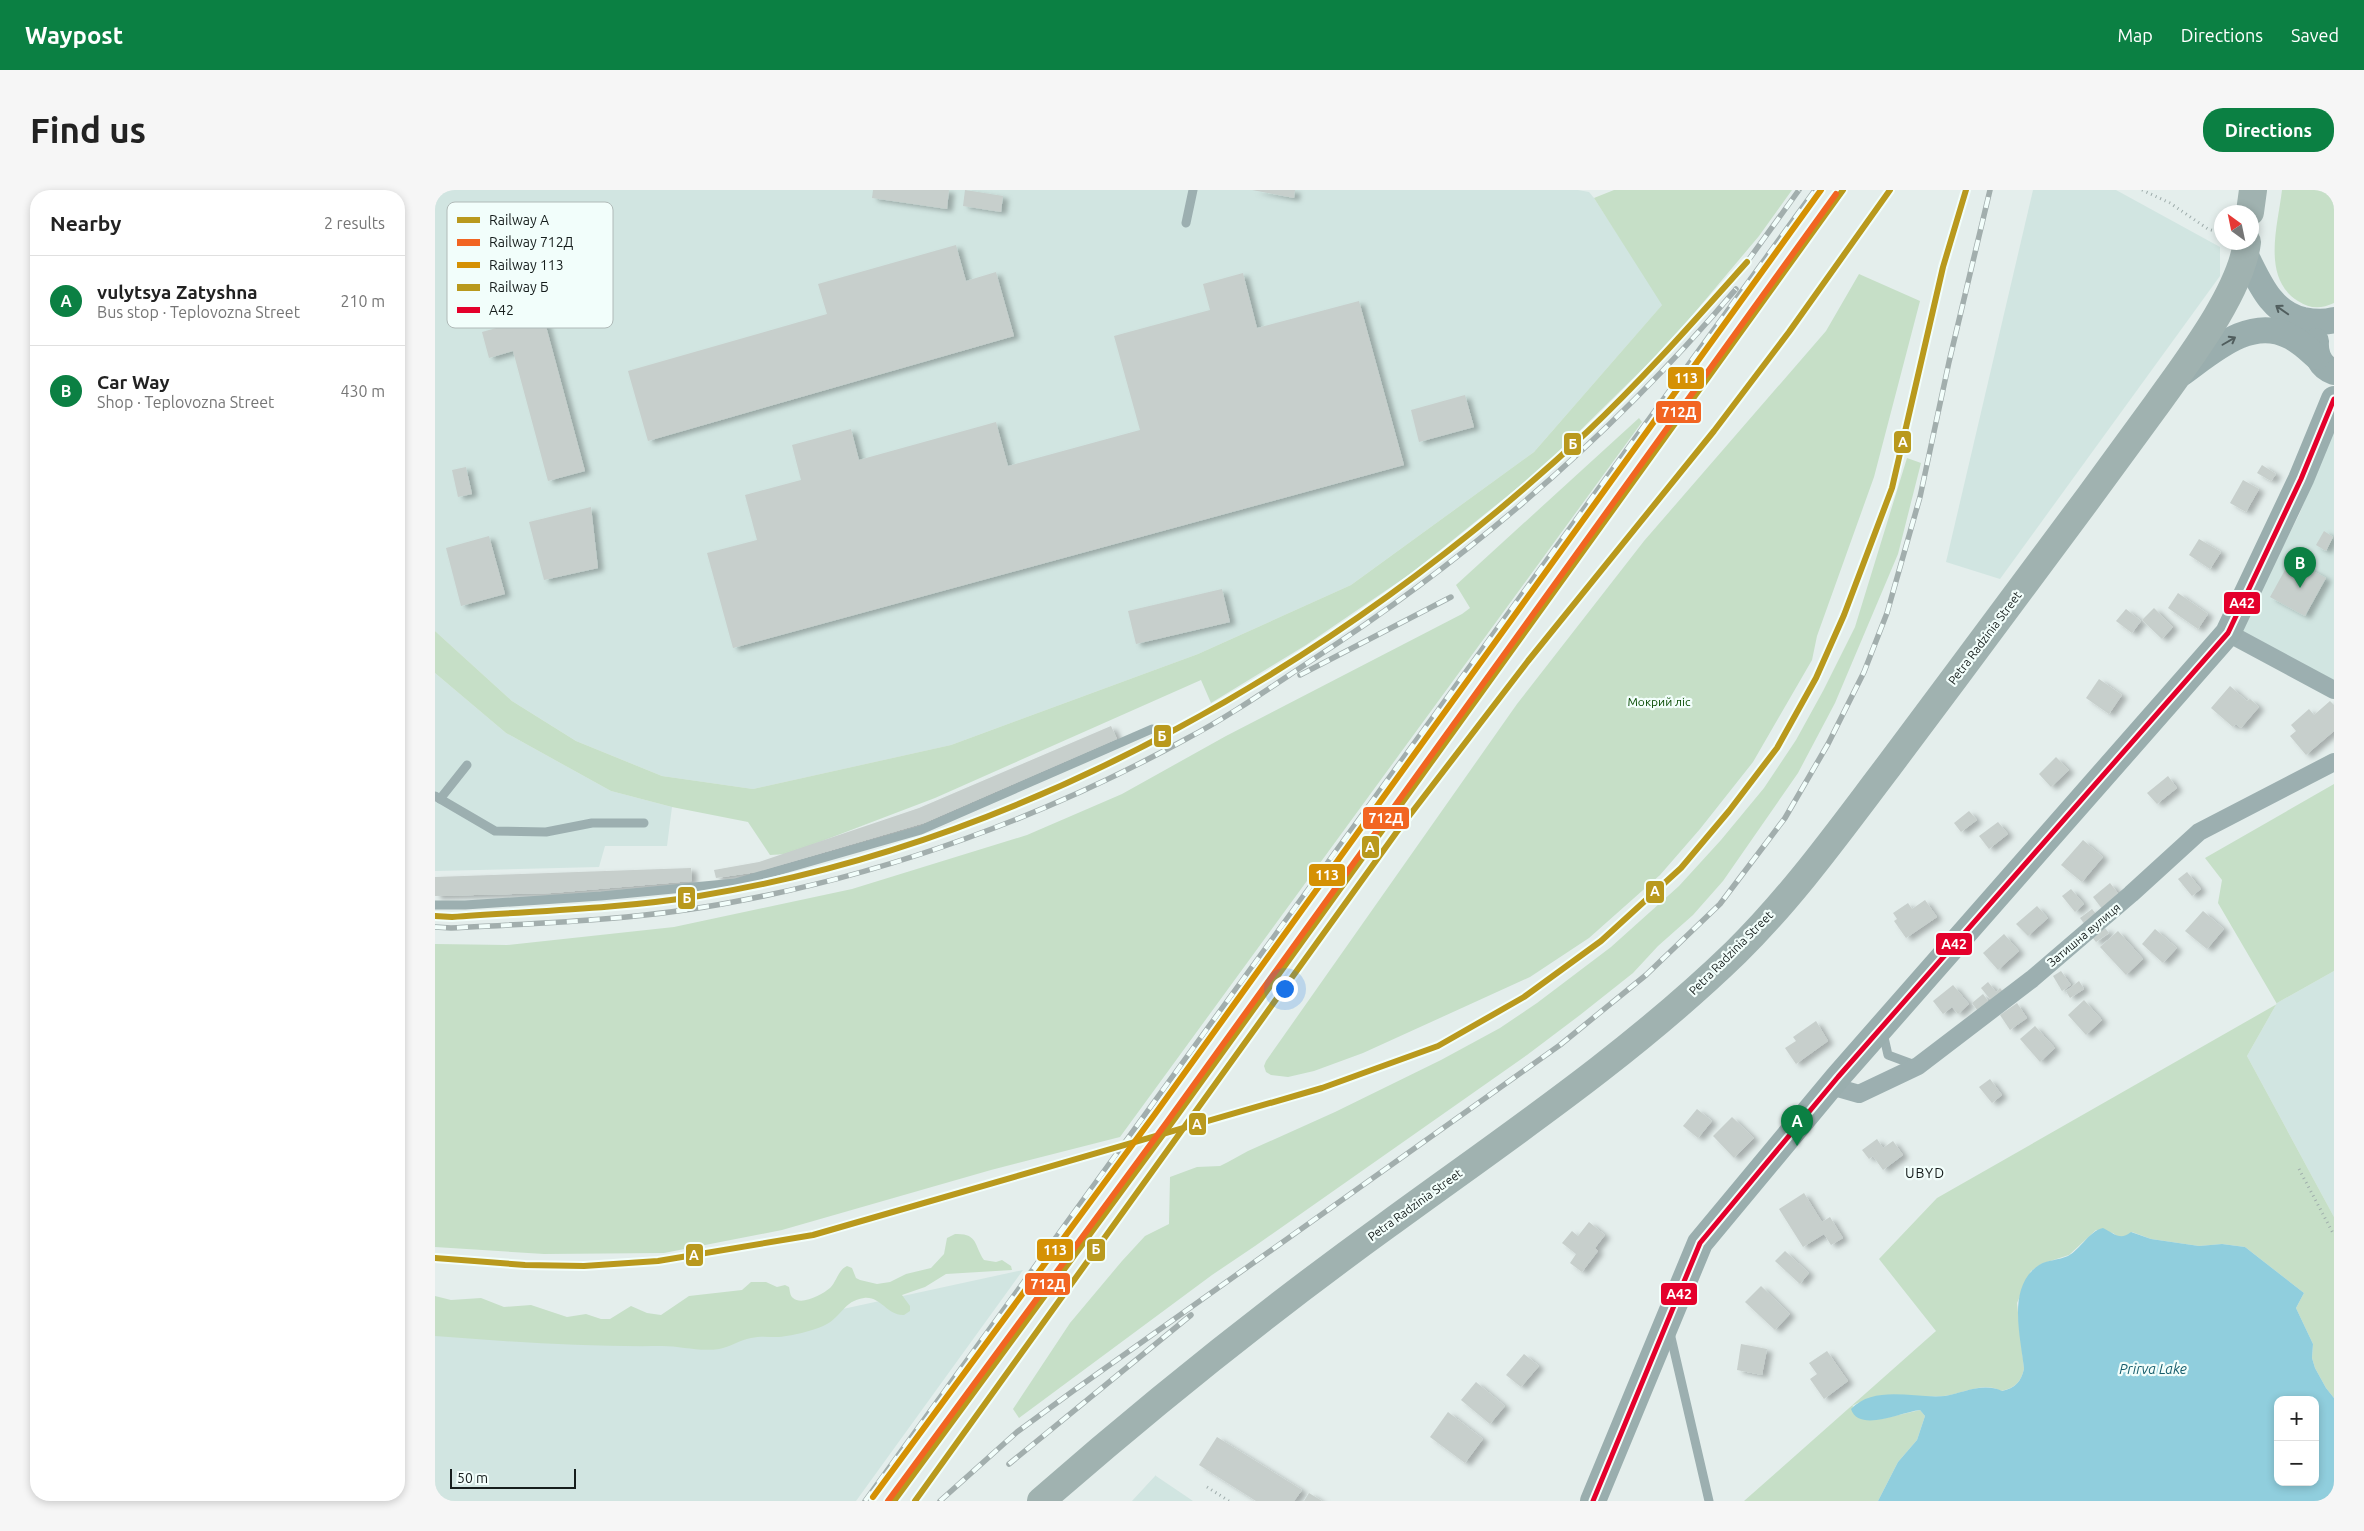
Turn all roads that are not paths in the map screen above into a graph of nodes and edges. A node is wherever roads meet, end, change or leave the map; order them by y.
1 (1193, 190) edge
2 (2253, 190) edge
3 (2251, 205) edge
4 (1186, 223) dead end
5 (2245, 250) edge
6 (2247, 250) edge
7 (2332, 320) edge
8 (2325, 364) edge
9 (2175, 379) junction
10 (2333, 400) edge
11 (2228, 633) junction
12 (2334, 690) edge
13 (1153, 728) dead end
14 (2334, 762) edge
15 (467, 765) dead end
16 (437, 797) edge
17 (644, 823) dead end
18 (435, 905) edge
19 (1881, 1028) junction
20 (1918, 1066) junction
21 (1831, 1086) junction
22 (1668, 1322) junction
23 (1041, 1501) edge
24 (1593, 1501) edge
25 (1709, 1501) edge

1 - 4 lane
2 - 3 main road
5 - 9 main road, Petra Radzinia Street
7 -> 6 street
7 - 8 street
9 -> 8 street
8 - 10 street
9 - 23 main road, Petra Radzinia Street
10 - 11 street
11 - 12 street
11 - 19 street
13 - 18 lane
14 - 20 street, Затишна вулиця
15 - 16 lane
16 - 17 lane
19 - 20 lane
19 - 21 street
20 - 21 street, Затишна вулиця
21 - 22 street
22 - 24 street
22 - 25 lane

